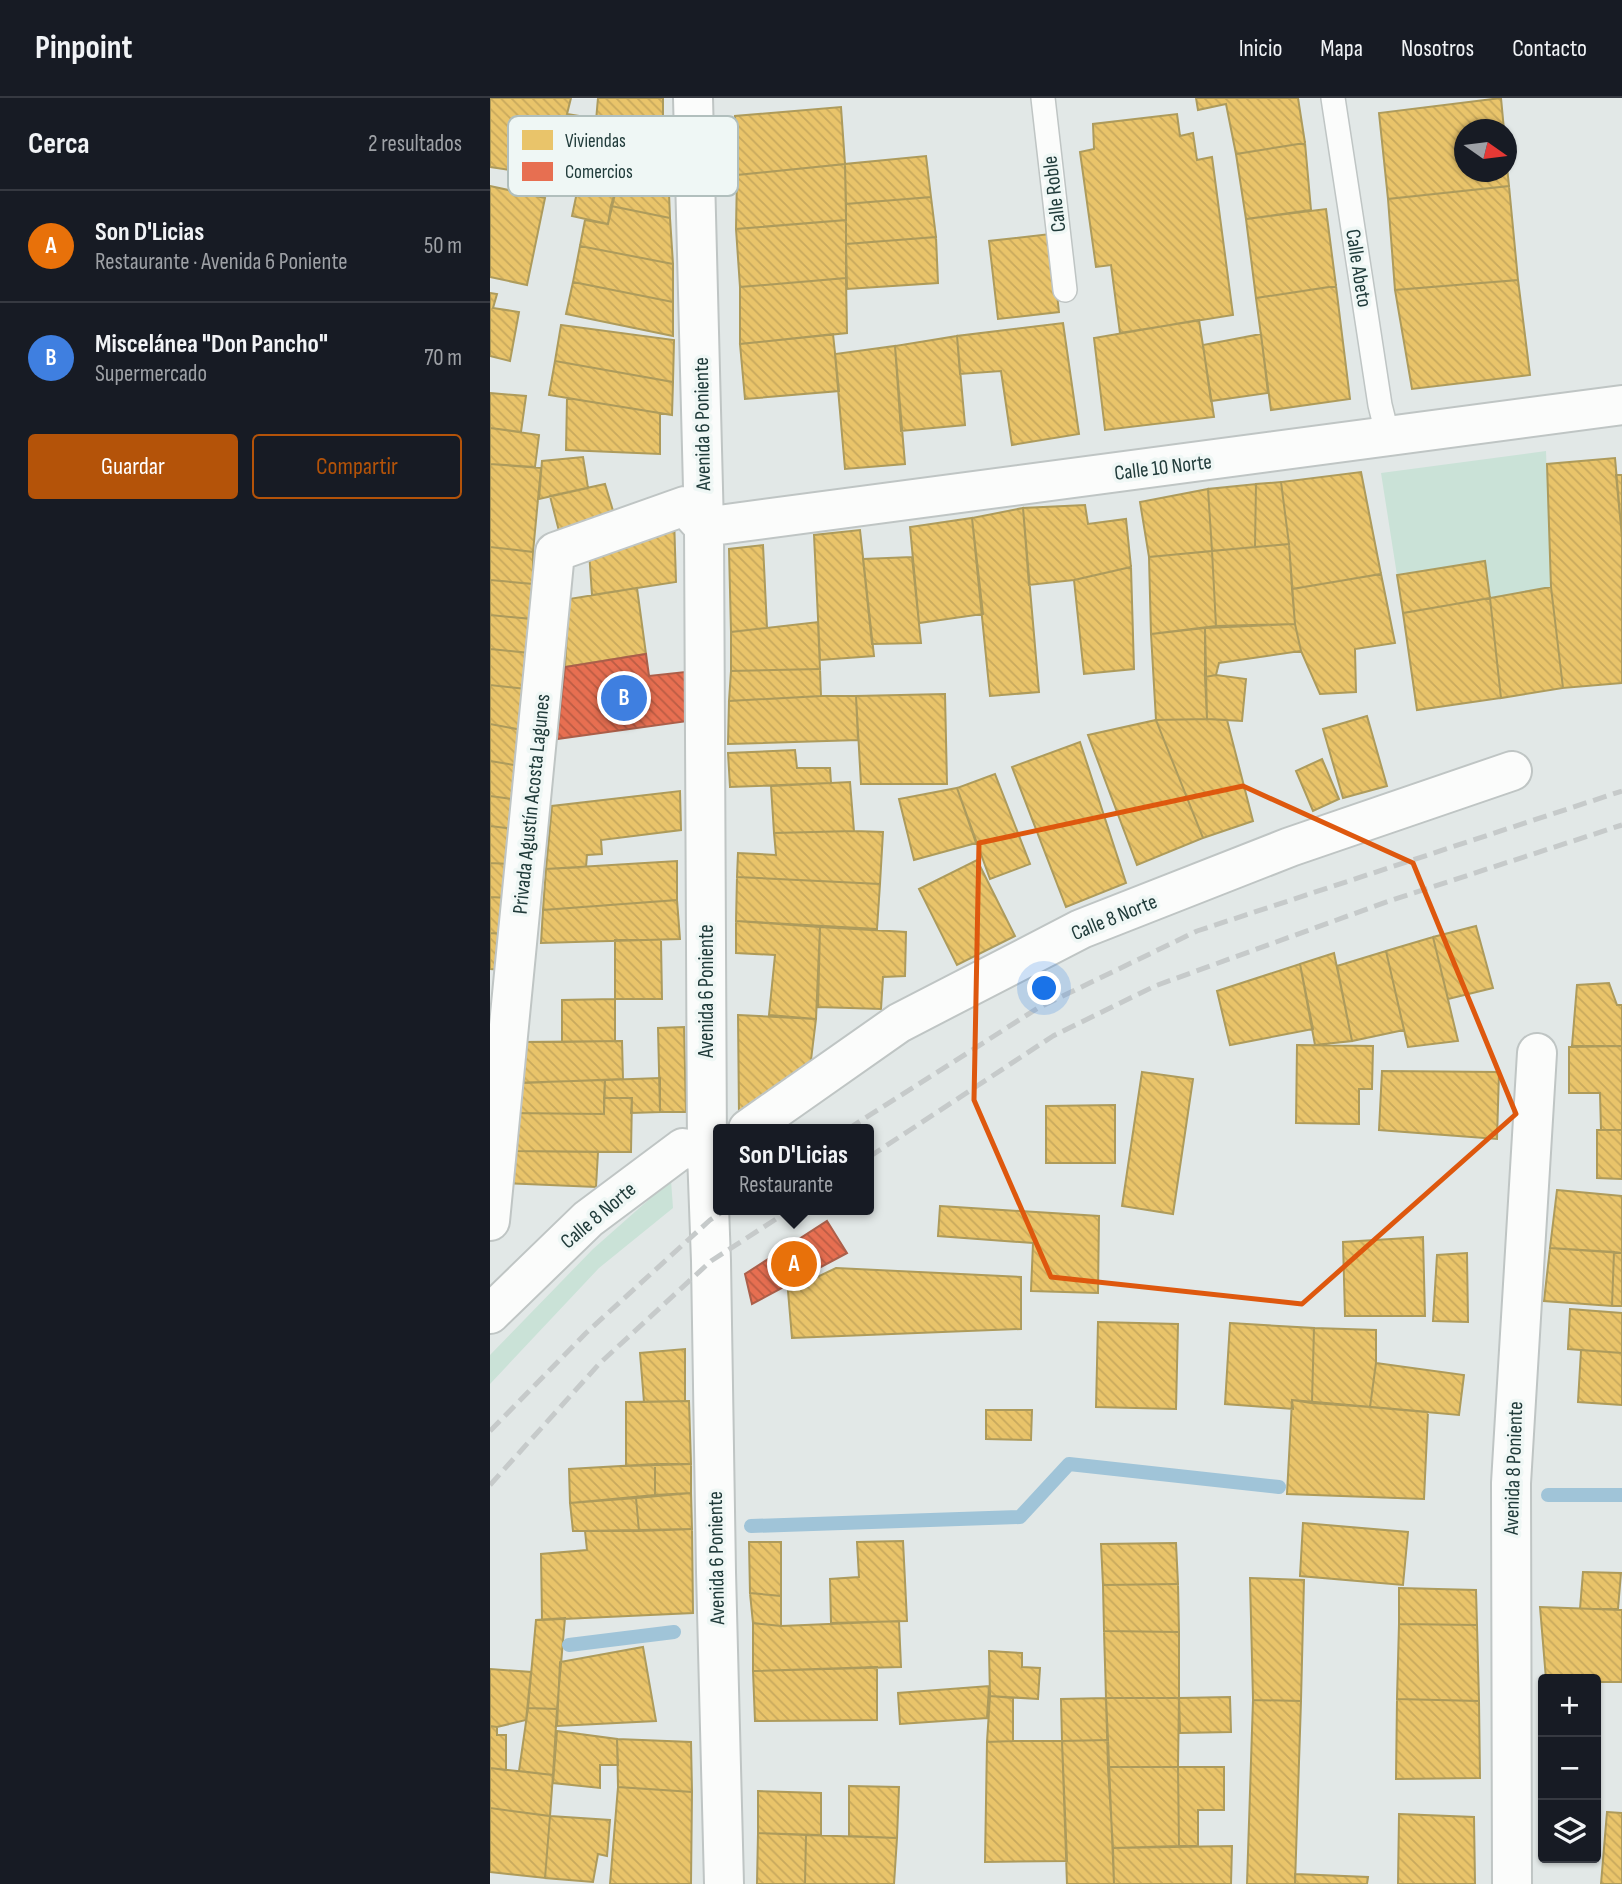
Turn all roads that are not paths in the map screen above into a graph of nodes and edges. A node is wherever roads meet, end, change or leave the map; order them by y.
1 (693, 98) edge
2 (1043, 98) edge
3 (1333, 98) edge
4 (694, 116) edge
5 (696, 196) edge
6 (1065, 290) dead end
7 (1622, 405) edge
8 (1388, 438) junction
9 (705, 527) junction
10 (1512, 771) dead end
11 (1537, 1053) dead end
12 (755, 1124) edge
13 (713, 1151) edge
14 (490, 1221) edge
15 (490, 1314) edge
16 (724, 1884) edge
17 (1512, 1884) edge

1 - 4 street, Avenida 6 Poniente
2 - 6 lane, Calle Roble
3 - 8 lane, Calle Abeto
5 - 9 street, Avenida 6 Poniente
7 - 8 street, Calle 10 Norte
8 - 9 street, Calle 10 Norte
9 - 13 street, Avenida 6 Poniente
9 - 14 street, Privada Agustín Acosta Lagunes
10 - 12 street, Calle 8 Norte
11 - 17 street, Avenida 8 Poniente
13 - 15 street, Calle 8 Norte
13 - 16 street, Avenida 6 Poniente

